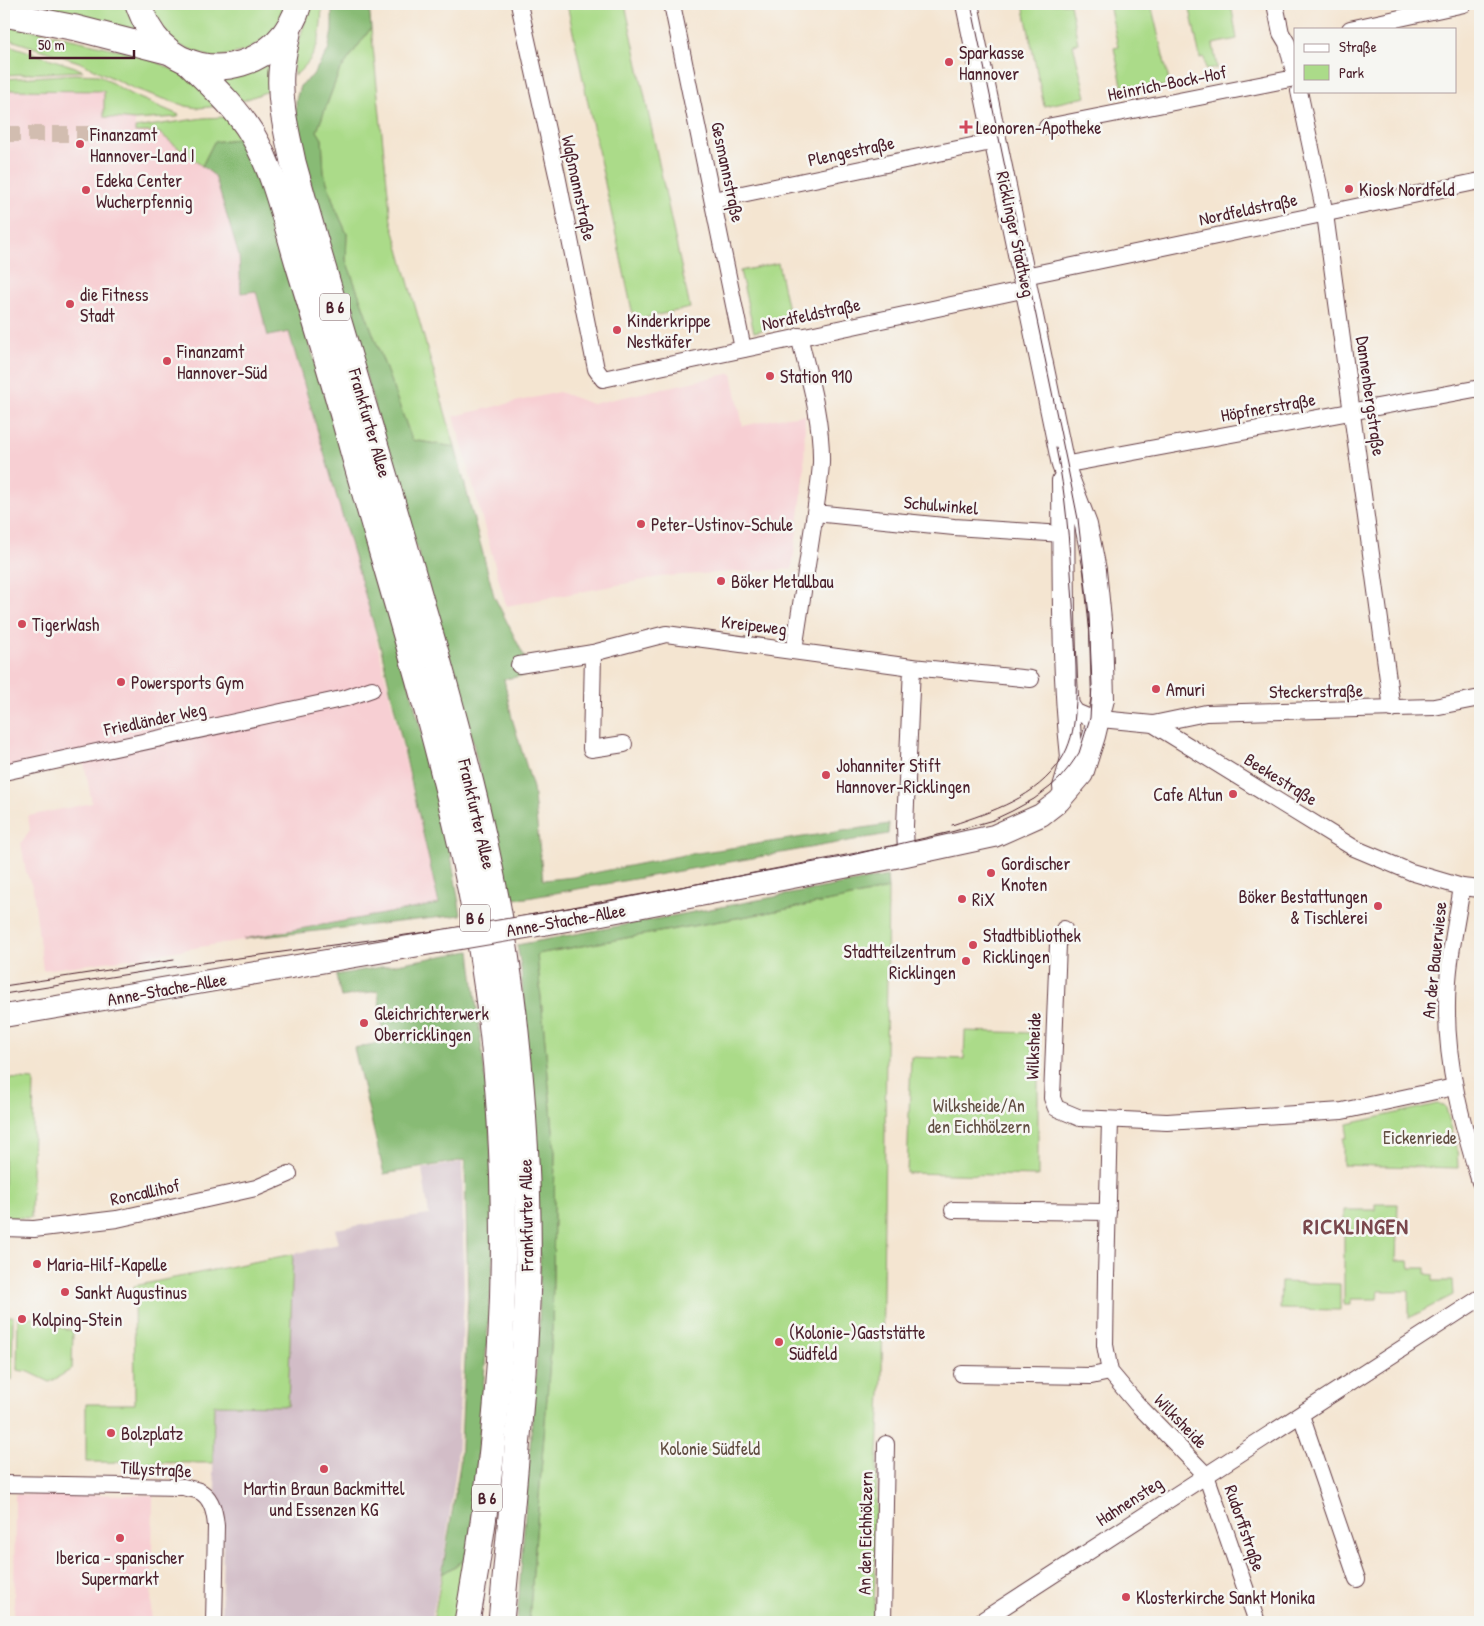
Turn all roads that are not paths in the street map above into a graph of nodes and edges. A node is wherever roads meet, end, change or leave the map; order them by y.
1 (138, 4) edge
2 (299, 4) edge
3 (520, 4) edge
4 (672, 4) edge
5 (967, 4) edge
6 (1275, 4) edge
7 (1464, 4) edge
8 (1432, 7) edge
9 (4, 14) edge
10 (290, 27) junction
11 (1354, 28) edge
12 (1291, 42) edge
13 (180, 57) junction
14 (1294, 68) edge
15 (1294, 77) edge
16 (1299, 92) edge
17 (1047, 127) dead end
18 (996, 141) junction
19 (1480, 181) edge
20 (713, 200) junction
21 (1325, 214) junction
22 (1026, 283) junction
23 (799, 336) junction
24 (743, 349) junction
25 (603, 379) joint
26 (1480, 388) edge
27 (1353, 412) junction
28 (1063, 465) junction
29 (815, 513) junction
30 (1063, 534) junction
31 (794, 650) junction
32 (593, 653) junction
33 (519, 665) dead end
34 (912, 667) junction
35 (1031, 680) dead end
36 (372, 689) dead end
37 (1480, 698) edge
38 (1067, 699) junction
39 (1101, 709) junction
40 (1392, 709) junction
41 (1153, 724) junction
42 (624, 744) dead end
43 (1071, 752) junction
44 (4, 772) edge
45 (1058, 801) junction
46 (906, 855) junction
47 (1462, 887) junction
48 (1480, 889) edge
49 (1064, 929) dead end
50 (4, 1016) edge
51 (1454, 1087) junction
52 (1110, 1120) junction
53 (290, 1174) dead end
54 (1480, 1182) edge
55 (953, 1210) dead end
56 (1108, 1212) junction
57 (4, 1228) edge
58 (1480, 1298) edge
59 (1110, 1372) junction
60 (962, 1374) dead end
61 (1301, 1415) junction
62 (886, 1444) dead end
63 (1206, 1475) junction
64 (4, 1484) edge
65 (1357, 1579) dead end
66 (214, 1622) edge
67 (467, 1622) edge
68 (501, 1622) edge
69 (883, 1622) edge
70 (980, 1622) edge
71 (1257, 1622) edge

1 - 13 main road, B 6
2 - 10 main road, B 6
3 - 25 street, Waßmannstraße
4 - 20 street, Gesmannstraße
5 - 18 street, Ricklinger Stadtweg
6 - 12 street
7 - 8 street
8 - 11 street
9 - 13 main road
10 - 13 main road, B 6
10 - 68 main road, Frankfurter Allee / B 6
12 - 14 street
13 - 67 main road, Frankfurter Allee / B 6
15 - 17 street, Heinrich-Bock-Hof
16 - 21 street, Dannenbergstraße
18 - 20 street, Plengestraße
18 - 22 street, Ricklinger Stadtweg
19 - 21 street, Nordfeldstraße
20 - 24 street, Gesmannstraße
21 - 22 street, Nordfeldstraße
21 - 27 street, Dannenbergstraße
22 - 23 street, Nordfeldstraße
22 - 28 street, Ricklinger Stadtweg
23 - 24 street, Nordfeldstraße
23 - 29 street
24 - 25 street, Nordfeldstraße
26 - 27 street, Höpfnerstraße
27 - 28 street, Höpfnerstraße
27 - 40 street, Dannenbergstraße
28 - 30 street, Ricklinger Stadtweg
28 - 39 street, Ricklinger Stadtweg
29 - 30 street, Schulwinkel
29 - 31 street
30 - 38 street, Ricklinger Stadtweg
31 - 32 street, Kreipeweg
31 - 34 street, Kreipeweg
32 - 33 street, Kreipeweg
32 - 42 street
34 - 35 street, Kreipeweg
34 - 46 street
36 - 44 street, Friedländer Weg
37 - 40 street, Steckerstraße
38 - 39 street, Beekestraße
38 - 43 street
39 - 41 street, Beekestraße
39 - 43 street
39 - 45 street, Anne-Stache-Allee
40 - 41 street, Steckerstraße
41 - 47 street, Beekestraße
43 - 45 street
45 - 46 street, Anne-Stache-Allee
46 - 50 street, Anne-Stache-Allee, bridge
47 - 48 street, Beekestraße
47 - 51 street, An der Bauerwiese
49 - 52 street, Wilksheide
51 - 52 street
51 - 54 street, An der Bauerwiese
52 - 56 street, Wilksheide
53 - 57 street, Roncallihof
55 - 56 street
56 - 59 street, Wilksheide
58 - 61 street, Hahnensteg
59 - 60 street
59 - 63 street, Wilksheide
61 - 63 street, Hahnensteg
61 - 65 street
62 - 69 street, An den Eichhölzern
63 - 70 street, Hahnensteg
63 - 71 street, Rudorffstraße
64 - 66 street, Tillystraße

